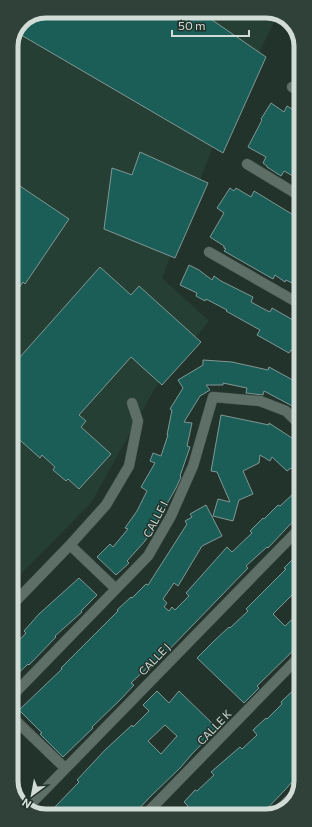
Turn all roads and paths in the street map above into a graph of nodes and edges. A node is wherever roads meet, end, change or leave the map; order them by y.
1 (248, 164) dead end
2 (294, 192) edge
3 (209, 252) dead end
4 (294, 300) edge
5 (132, 403) dead end
6 (294, 419) edge
7 (294, 534) edge
8 (70, 545) junction
9 (116, 589) junction
10 (18, 599) edge
11 (294, 662) edge
12 (18, 690) edge
13 (18, 723) edge
14 (64, 768) junction
15 (31, 804) edge
16 (151, 809) edge

1 - 2 street
3 - 4 street
5 - 8 street
6 - 9 street, CALLE I
7 - 14 street, CALLE J
8 - 9 street
8 - 10 street
9 - 12 street, CALLE I
11 - 16 street, CALLE K
13 - 14 street
14 - 15 street, CALLE J

